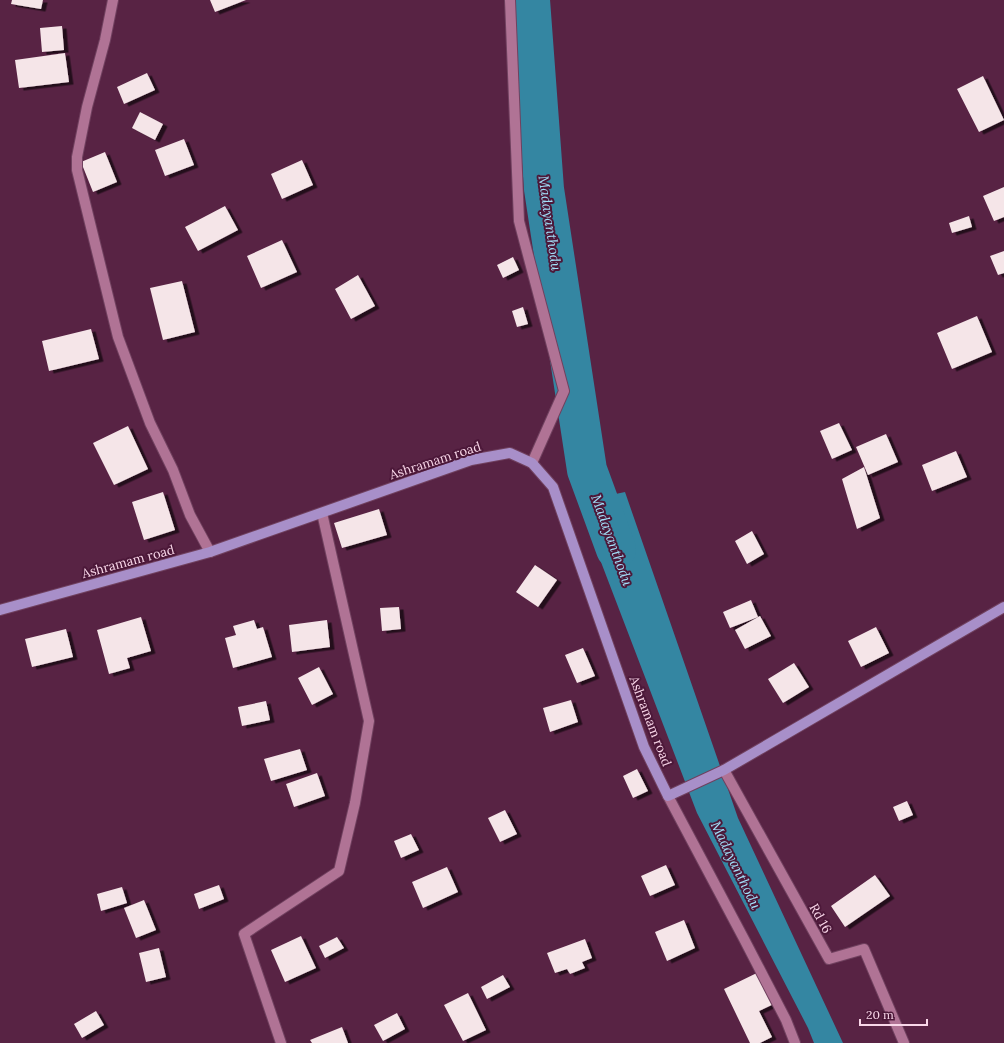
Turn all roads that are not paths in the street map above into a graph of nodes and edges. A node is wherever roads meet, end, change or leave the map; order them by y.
1 (113, 0) edge
2 (510, 0) edge
3 (532, 463) junction
4 (322, 513) junction
5 (210, 552) junction
6 (1004, 607) edge
7 (0, 610) edge
8 (724, 770) junction
9 (668, 796) junction
10 (281, 1043) edge
11 (795, 1043) edge
12 (904, 1043) edge

1 - 5 street
2 - 3 street
3 - 4 main road, Ashramam road
3 - 9 main road, Ashramam road
4 - 5 main road, Ashramam road
4 - 10 street
5 - 7 main road, Ashramam road
6 - 8 main road
8 - 9 main road
8 - 12 street, Rd 16
9 - 11 street

